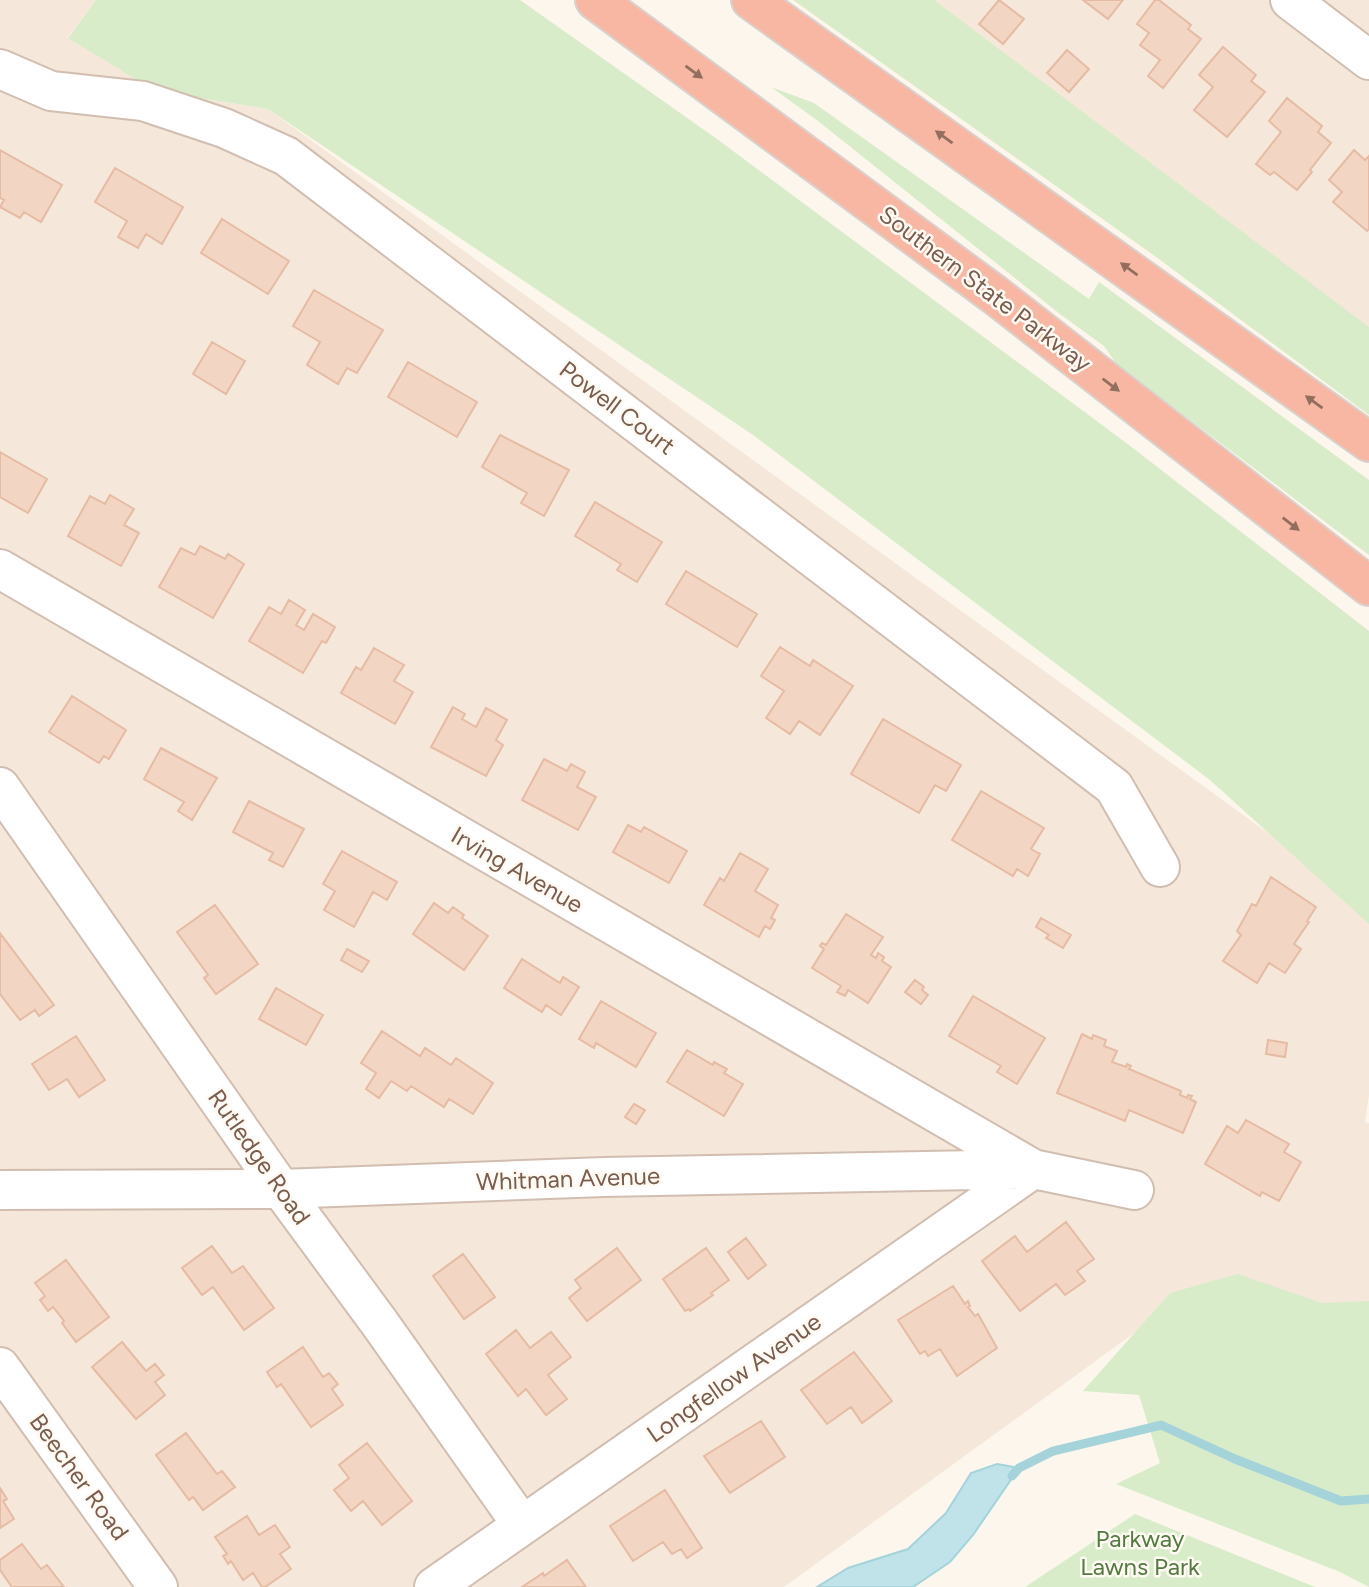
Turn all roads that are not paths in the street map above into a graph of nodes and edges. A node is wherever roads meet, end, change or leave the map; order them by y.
1 (595, 0) edge
2 (751, 0) edge
3 (1290, 0) edge
4 (1369, 60) edge
5 (0, 69) edge
6 (1369, 442) edge
7 (0, 569) edge
8 (1369, 586) edge
9 (0, 787) edge
10 (1160, 867) dead end
11 (1033, 1169) junction
12 (281, 1189) junction
13 (0, 1190) edge
14 (1134, 1190) dead end
15 (0, 1367) edge
16 (522, 1525) junction
17 (158, 1587) edge
18 (435, 1587) edge

1 -> 8 highway, Southern State Parkway
6 -> 2 highway
3 - 4 street
5 - 10 street, Powell Court
7 - 11 street, Irving Avenue
9 - 12 street, Rutledge Road
11 - 12 street, Whitman Avenue
11 - 14 street, Whitman Avenue
11 - 16 street, Longfellow Avenue
12 - 13 street, Whitman Avenue
12 - 16 street, Rutledge Road
15 - 17 street, Beecher Road
16 - 18 street, Longfellow Avenue

